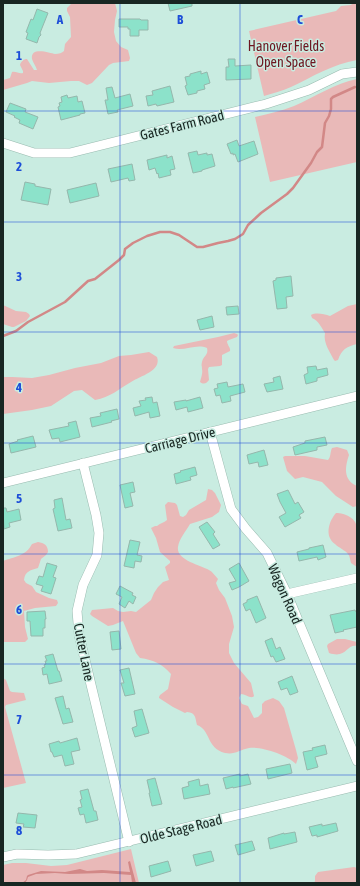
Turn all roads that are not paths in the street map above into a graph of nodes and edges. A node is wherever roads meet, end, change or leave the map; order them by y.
1 (357, 72) edge
2 (3, 143) edge
3 (357, 396) edge
4 (210, 432) junction
5 (83, 463) junction
6 (3, 483) edge
7 (357, 578) edge
8 (287, 594) junction
9 (357, 761) edge
10 (357, 786) edge
11 (130, 842) junction
12 (3, 857) edge

1 - 2 street, Gates Farm Road
3 - 4 street, Carriage Drive
4 - 5 street, Carriage Drive
4 - 8 street, Wagon Road
5 - 6 street, Carriage Drive
5 - 11 street, Cutter Lane
7 - 8 street
8 - 9 street, Wagon Road
10 - 11 street, Olde Stage Road
11 - 12 street, Olde Stage Road

